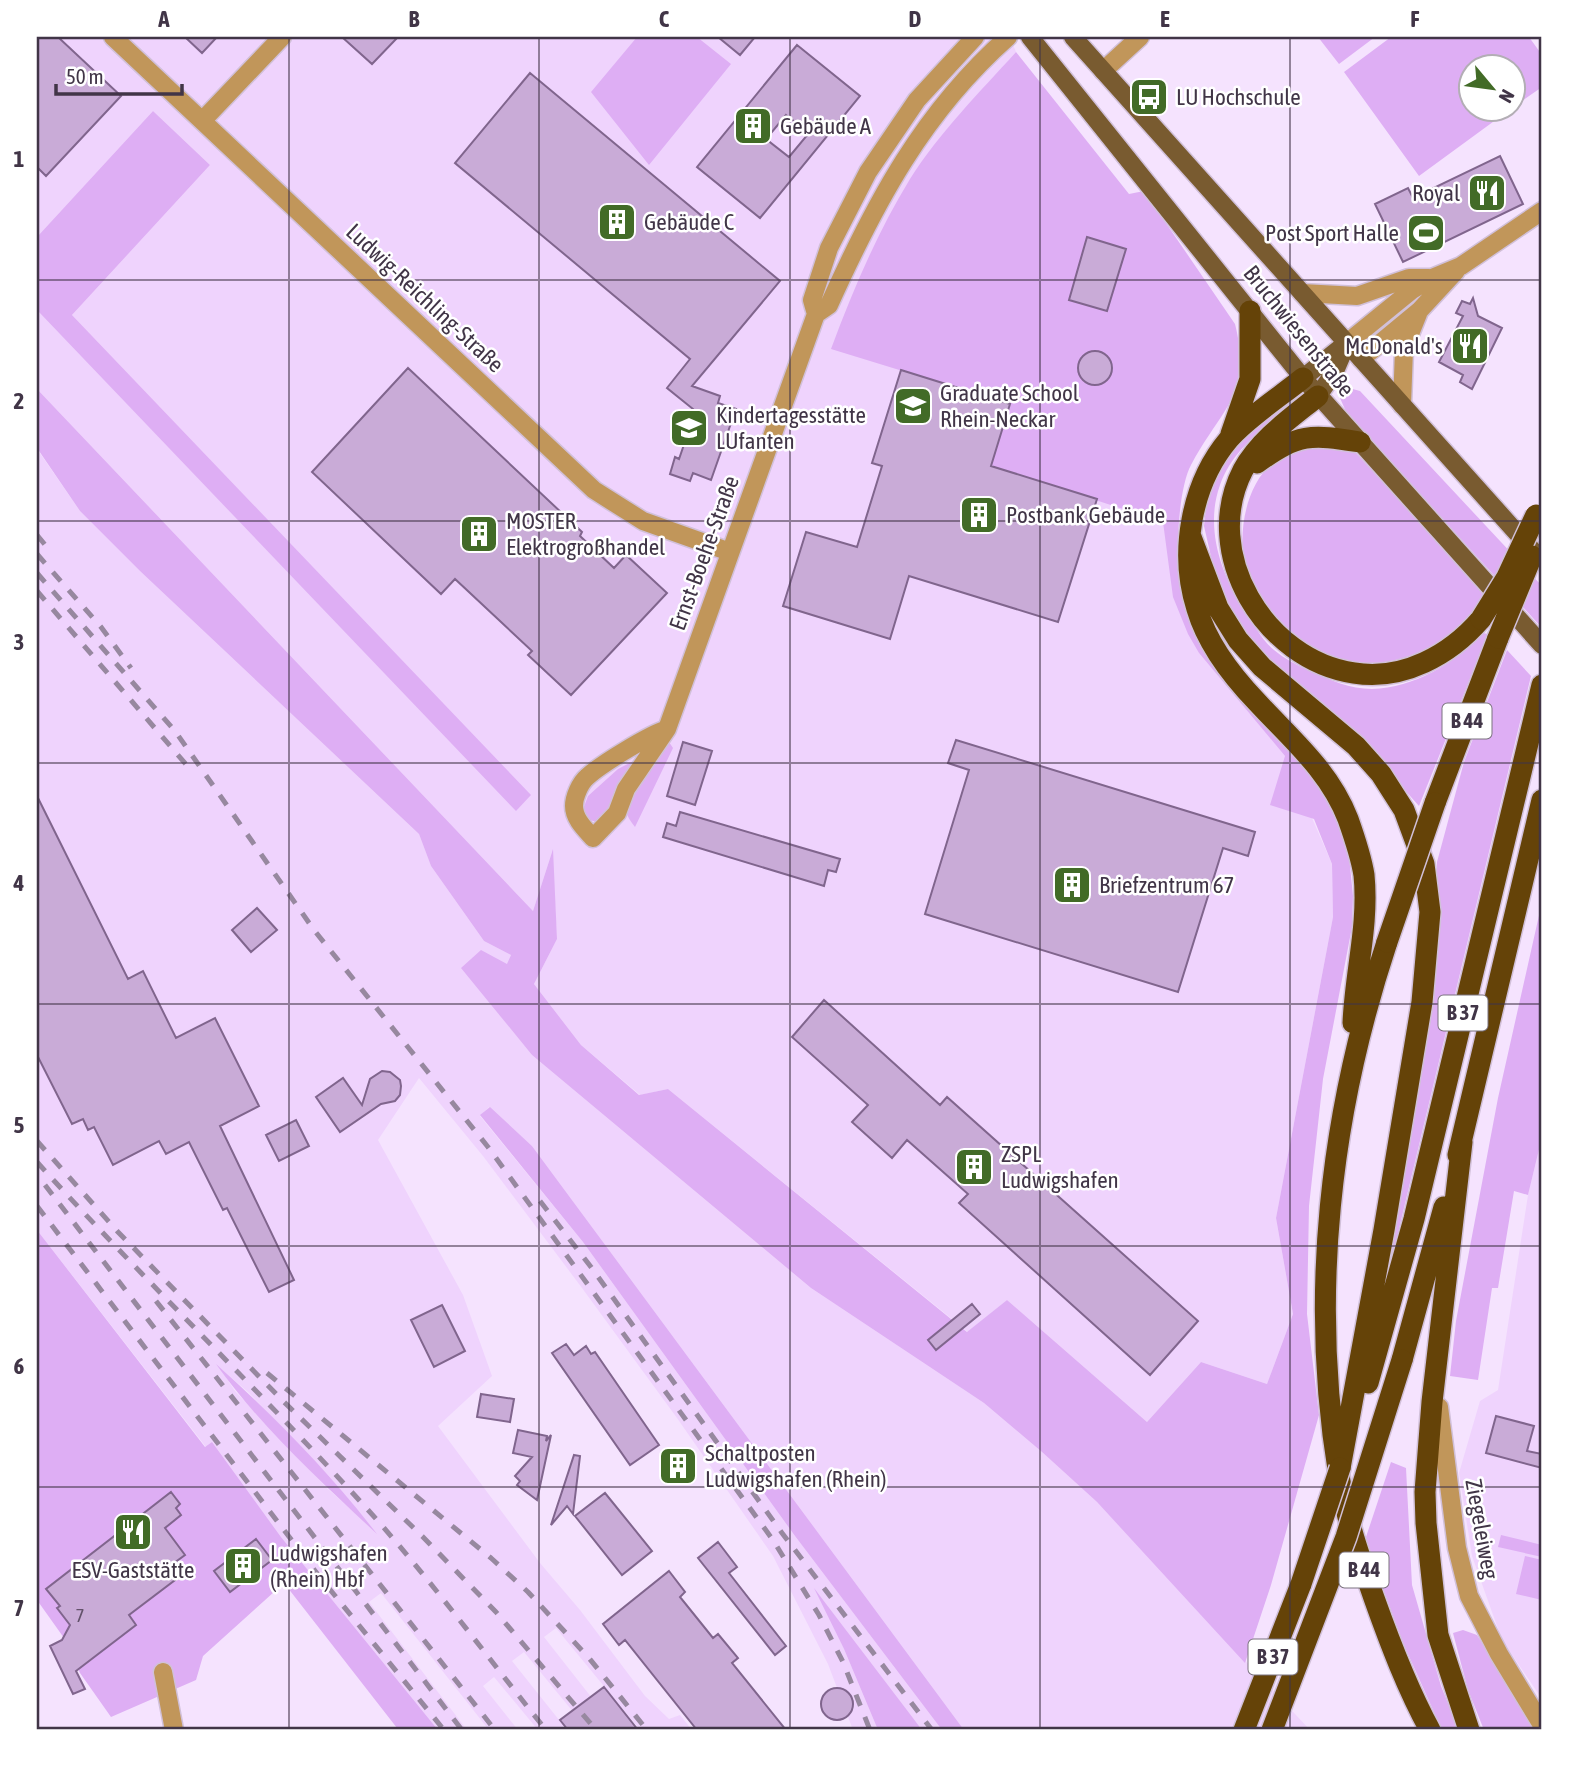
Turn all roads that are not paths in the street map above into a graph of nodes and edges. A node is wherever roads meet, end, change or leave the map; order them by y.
1 (113, 37) edge
2 (282, 37) edge
3 (975, 37) edge
4 (1008, 37) edge
5 (1030, 37) edge
6 (1073, 37) edge
7 (1140, 37) edge
8 (1102, 71) junction
9 (203, 120) junction
10 (1542, 211) edge
11 (1461, 265) junction
12 (1432, 278) junction
13 (1302, 293) junction
14 (1250, 310) junction
15 (1419, 310) junction
16 (816, 314) junction
17 (1347, 343) junction
18 (1361, 359) junction
19 (1303, 378) junction
20 (1318, 396) junction
21 (1402, 405) junction
22 (1244, 418) junction
23 (1360, 442) junction
24 (1273, 443) junction
25 (1540, 517) edge
26 (1191, 537) junction
27 (730, 552) junction
28 (1542, 561) edge
29 (1542, 645) edge
30 (1542, 686) edge
31 (667, 729) junction
32 (1542, 800) edge
33 (1352, 1070) junction
34 (1462, 1142) junction
35 (1374, 1332) junction
36 (1439, 1407) dead end
37 (163, 1672) dead end
38 (1542, 1725) edge
39 (174, 1730) edge
40 (1244, 1730) edge
41 (1272, 1730) edge
42 (1430, 1730) edge
43 (1469, 1730) edge

1 - 9 street, Ludwig-Reichling-Straße
2 - 9 street
3 - 16 street, Ernst-Boehe-Straße
4 - 16 street, Ernst-Boehe-Straße
5 - 14 main road, Bruchwiesenstraße
6 - 8 main road, Bruchwiesenstraße
7 - 8 street
8 - 13 main road, Bruchwiesenstraße
9 - 27 street, Ludwig-Reichling-Straße
10 - 11 street
11 - 12 street
11 - 15 street
12 - 13 street
12 - 17 street
13 - 17 main road, Bruchwiesenstraße
14 - 19 main road, Bruchwiesenstraße
14 - 22 highway
15 - 18 street
15 - 21 street
16 - 27 street, Ernst-Boehe-Straße
17 - 18 main road, Bruchwiesenstraße
17 - 19 main road
17 - 20 main road
18 - 20 main road
18 - 21 main road, Bruchwiesenstraße
19 - 20 main road, Bruchwiesenstraße
19 - 22 highway
20 - 23 main road, Bruchwiesenstraße
20 - 24 highway
21 - 28 main road, Bruchwiesenstraße
22 - 26 highway
23 - 24 highway
23 - 29 main road, Bruchwiesenstraße
24 - 25 highway, bridge
25 - 33 highway, B 44, bridge
26 - 33 highway
26 - 35 highway
27 - 31 street, Ernst-Boehe-Straße
30 - 35 highway, B 37
31 - 31 street, Ernst-Boehe-Straße
32 - 34 highway, B 37
33 - 42 highway, B 44
34 - 41 highway, B 37, bridge
34 - 43 highway
35 - 40 highway, B 37, bridge
36 - 38 street, Ziegeleiweg
37 - 39 street

